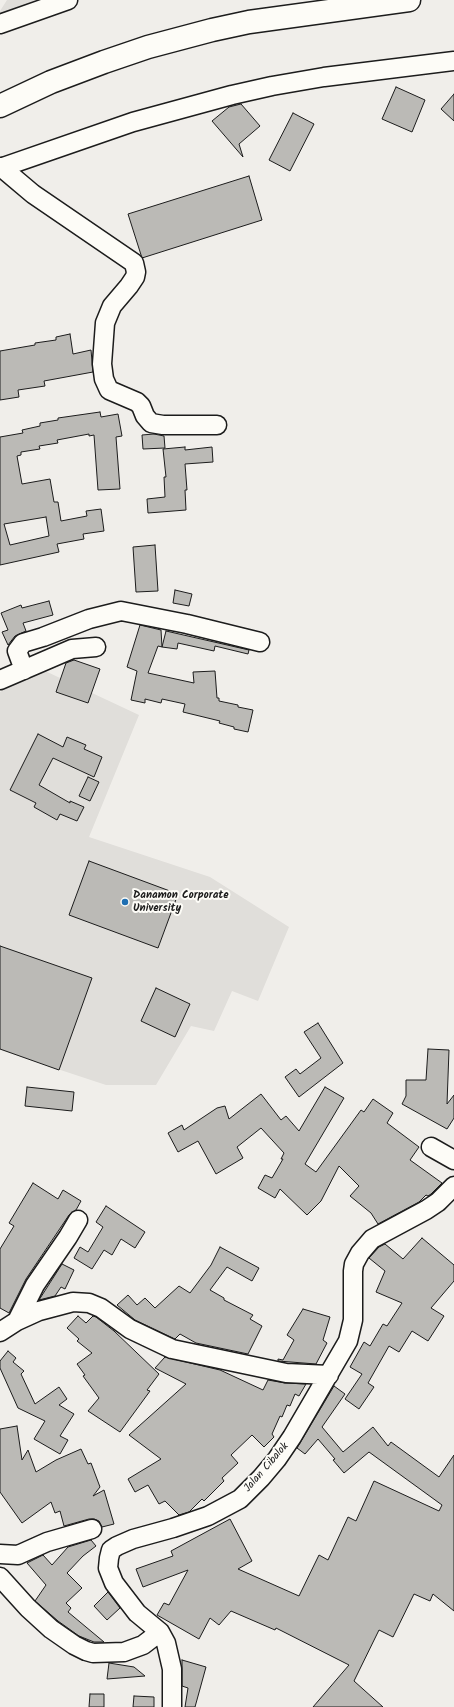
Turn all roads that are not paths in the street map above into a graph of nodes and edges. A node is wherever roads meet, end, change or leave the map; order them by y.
1 (68, 0) edge
2 (409, 0) edge
3 (0, 24) edge
4 (454, 61) edge
5 (0, 106) edge
6 (1, 167) edge
7 (217, 425) dead end
8 (260, 642) dead end
9 (96, 647) dead end
10 (24, 670) junction
11 (0, 680) edge
12 (431, 1147) dead end
13 (454, 1160) edge
14 (454, 1186) edge
15 (78, 1220) dead end
16 (5, 1327) edge
17 (329, 1375) junction
18 (92, 1529) dead end
19 (0, 1554) edge
20 (0, 1577) edge
21 (160, 1632) junction
22 (172, 1707) edge

1 - 3 street
2 - 5 highway
4 - 6 street
6 - 7 street
8 - 10 street
9 - 10 street
10 - 11 street
12 - 13 street
14 - 17 street, Jalan Cibalok
15 - 16 street
16 - 17 street
17 - 21 street, Jalan Cibalok
18 - 19 street
20 - 21 street
21 - 22 street, Jalan Cibalok

